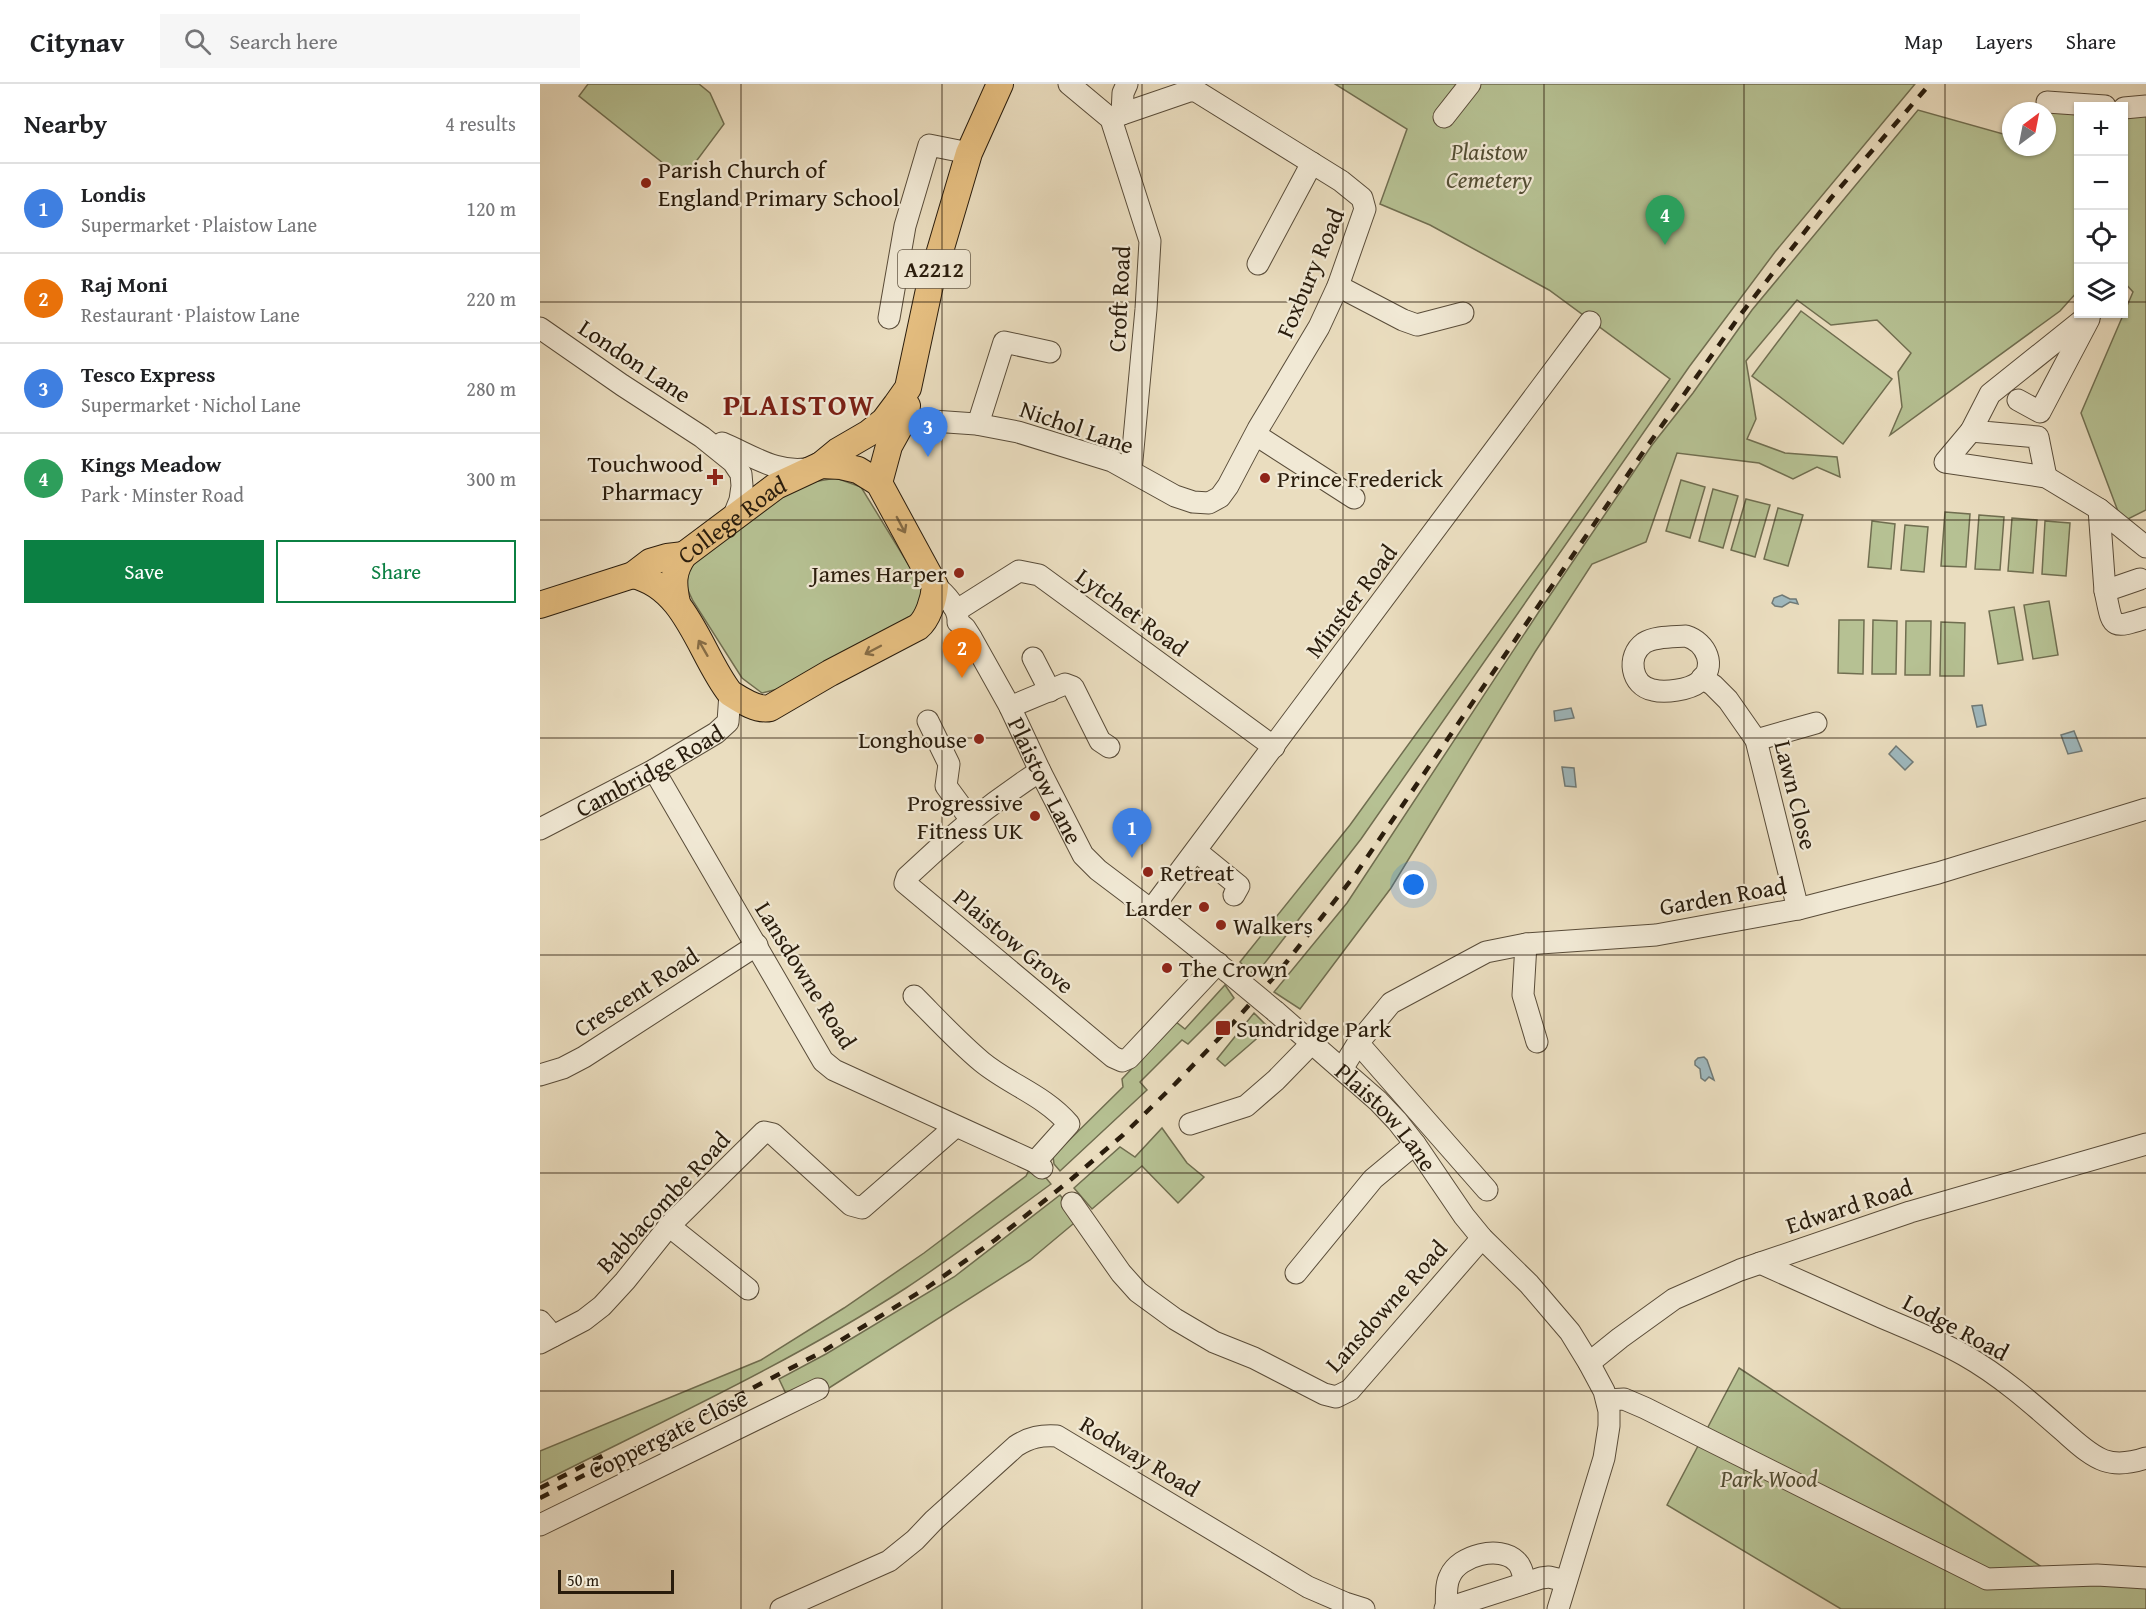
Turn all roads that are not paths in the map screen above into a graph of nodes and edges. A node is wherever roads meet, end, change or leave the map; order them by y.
1 (1000, 84) edge
2 (1069, 84) edge
3 (1127, 84) edge
4 (1470, 84) edge
5 (2056, 103) edge
6 (2074, 104) edge
7 (2146, 106) edge
8 (2128, 108) edge
9 (1116, 116) junction
10 (1444, 117) dead end
11 (969, 153) junction
12 (1312, 163) junction
13 (1258, 264) dead end
14 (1338, 286) junction
15 (1463, 313) dead end
16 (889, 318) dead end
17 (2086, 318) edge
18 (2089, 318) edge
19 (1590, 321) dead end
20 (540, 328) edge
21 (1050, 352) dead end
22 (908, 388) junction
23 (2018, 400) dead end
24 (2040, 412) junction
25 (904, 419) junction
26 (978, 424) junction
27 (1971, 431) junction
28 (1257, 432) junction
29 (702, 436) junction
30 (2038, 437) junction
31 (816, 466) junction
32 (1131, 471) junction
33 (2046, 477) junction
34 (879, 483) junction
35 (1354, 498) dead end
36 (2099, 509) junction
37 (734, 516) junction
38 (2146, 548) edge
39 (684, 555) junction
40 (633, 574) junction
41 (2140, 579) dead end
42 (935, 586) junction
43 (2105, 591) junction
44 (677, 603) junction
45 (540, 605) edge
46 (955, 614) junction
47 (2146, 618) edge
48 (924, 622) junction
49 (1033, 658) dead end
50 (1702, 678) dead end
51 (1050, 691) junction
52 (730, 693) junction
53 (1010, 707) junction
54 (928, 721) dead end
55 (1816, 723) dead end
56 (1756, 740) junction
57 (1109, 747) dead end
58 (1274, 747) junction
59 (654, 770) junction
60 (1040, 771) junction
61 (2146, 809) edge
62 (971, 820) junction
63 (540, 830) edge
64 (1196, 851) junction
65 (1233, 895) dead end
66 (1798, 909) junction
67 (1151, 910) junction
68 (1526, 944) junction
69 (757, 945) junction
70 (1223, 968) junction
71 (914, 996) dead end
72 (1537, 1042) dead end
73 (1312, 1043) junction
74 (1358, 1043) junction
75 (1342, 1068) junction
76 (540, 1075) edge
77 (1190, 1124) dead end
78 (955, 1127) junction
79 (1415, 1144) junction
80 (2146, 1144) edge
81 (1487, 1190) dead end
82 (1072, 1203) dead end
83 (669, 1226) junction
84 (1482, 1238) junction
85 (1760, 1263) junction
86 (1296, 1273) dead end
87 (748, 1289) dead end
88 (544, 1334) edge
89 (1589, 1363) junction
90 (818, 1389) dead end
91 (1607, 1400) junction
92 (2146, 1458) edge
93 (540, 1525) edge
94 (2146, 1578) edge
95 (1566, 1581) junction
96 (1525, 1583) junction
97 (781, 1609) edge
98 (1364, 1609) edge
99 (1446, 1609) edge
100 (1558, 1609) edge

1 - 11 main road, A2212
2 - 9 street
3 - 9 street
4 - 10 street
5 - 6 street
7 - 8 street
9 - 12 street, Foxbury Road
9 - 32 street, Croft Road
11 - 16 street
11 - 22 main road, A2212
12 - 13 street
12 - 14 street, Foxbury Road
14 - 15 street
14 - 28 street, Foxbury Road
17 - 27 street
18 - 24 street
19 - 58 street, Minster Road
20 - 29 street, London Lane
21 - 26 street
22 - 25 main road
22 - 31 main road, A2212
23 - 24 street
24 - 30 street
25 - 26 street, Nichol Lane
25 - 34 main road
26 - 32 street, Nichol Lane
27 - 30 street
27 - 33 street
28 - 32 street, Nichol Lane
28 - 35 street
29 - 31 street
29 - 37 street
30 - 33 street
31 - 34 main road
31 - 37 main road, College Road / A2212
33 - 36 street
34 -> 42 main road, Plaistow Lane
36 - 38 street
36 - 43 street
37 - 39 main road, College Road / A2212
39 - 40 main road, College Road / A2212
39 - 44 main road
40 - 44 main road
40 - 45 main road, College Road / A2212
41 - 43 street
42 - 46 street, Plaistow Lane
42 - 48 main road
43 - 47 street
52 -> 44 main road
46 - 48 street, Cambridge Road
46 - 53 street, Plaistow Lane
46 - 58 street, Lytchet Road
48 -> 52 main road, Cambridge Road
49 - 51 street
50 - 56 street, Lawn Close
51 - 53 street
51 - 57 street
52 - 59 street, Cambridge Road
53 - 60 street, Plaistow Lane
54 - 62 street
55 - 56 street
56 - 66 street, Lawn Close
58 - 64 street, Minster Road
59 - 63 street, Cambridge Road
59 - 69 street, Lansdowne Road
60 - 62 street, Plaistow Grove
60 - 67 street, Plaistow Lane
61 - 66 street, Garden Road
62 - 70 street, Plaistow Grove
64 - 65 street
64 - 67 street, Minster Road
66 - 68 street, Garden Road
67 - 70 street, Plaistow Lane
68 - 72 street
68 - 74 street, Garden Road
69 - 76 street, Crescent Road
69 - 78 street, Lansdowne Road
70 - 73 street, Plaistow Lane, bridge
71 - 78 street, Lansdowne Road
73 - 75 street, Plaistow Lane
73 - 77 street
74 - 75 street, Garden Road
74 - 81 street
75 - 79 street, Plaistow Lane
78 - 83 street, Babbacombe Road
79 - 84 street, Plaistow Lane
79 - 86 street
80 - 85 street, Edward Road
82 - 84 street, Lansdowne Road
83 - 87 street
83 - 88 street, Babbacombe Road
84 - 89 street, Plaistow Lane
85 - 89 street, Edward Road
85 - 92 street, Lodge Road
89 - 91 street, Plaistow Lane
90 - 93 street, Coppergate Close
91 - 94 street
91 - 95 street, Plaistow Lane
95 - 96 street
95 - 100 street, Plaistow Lane
96 - 99 street
96 - 99 street
97 - 98 street, Rodway Road

